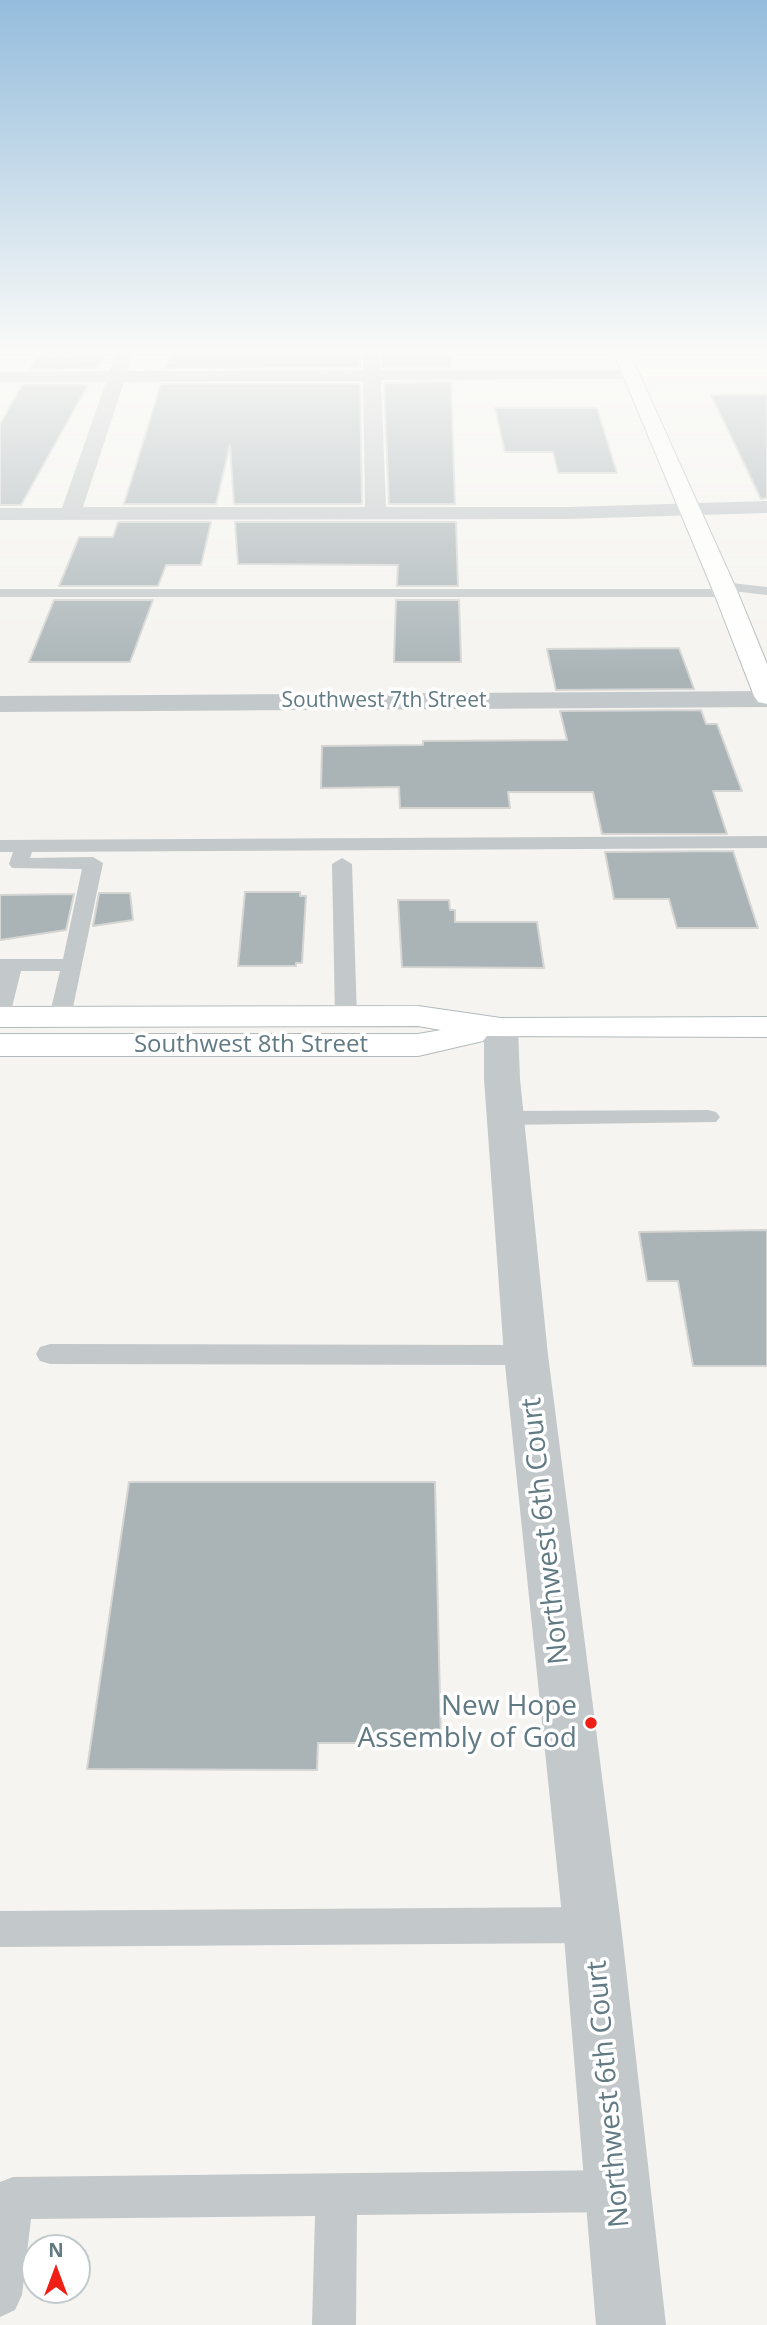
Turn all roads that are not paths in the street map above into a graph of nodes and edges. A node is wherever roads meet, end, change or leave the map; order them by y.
1 (89, 458) edge
2 (375, 458) edge
3 (668, 458) edge
4 (767, 507) edge
5 (690, 509) junction
6 (0, 514) edge
7 (70, 514) junction
8 (376, 514) junction
9 (724, 589) junction
10 (767, 591) edge
11 (0, 593) edge
12 (767, 698) edge
13 (0, 704) edge
14 (767, 842) edge
15 (0, 846) edge
16 (24, 846) junction
17 (342, 864) dead end
18 (6, 965) edge
19 (72, 965) junction
20 (0, 1011) edge
21 (0, 1017) edge
22 (60, 1017) junction
23 (346, 1017) junction
24 (767, 1027) edge
25 (501, 1028) junction
26 (0, 1045) edge
27 (708, 1117) dead end
28 (506, 1118) junction
29 (50, 1354) dead end
30 (526, 1355) junction
31 (592, 1925) junction
32 (0, 1929) edge
33 (618, 2191) junction
34 (336, 2196) junction
35 (0, 2295) edge
36 (334, 2325) edge
37 (631, 2325) edge

1 - 7 street
2 - 8 street
3 - 5 street
4 - 5 street
5 - 8 street
5 - 9 street
6 - 7 street
7 - 8 street
9 - 10 lane
9 - 11 lane
9 - 12 street
12 - 13 street, Southwest 7th Street
14 - 16 lane
15 - 16 lane
16 - 19 lane
17 - 23 lane
18 - 19 lane
18 - 20 lane
19 - 22 lane
21 - 22 street, Southwest 8th Street
22 - 23 street, Southwest 8th Street
23 - 25 street, Southwest 8th Street
24 - 25 street, Southwest 8th Street
25 - 26 street, Southwest 8th Street
25 - 28 street, Northwest 6th Court
27 - 28 lane
28 - 30 street, Northwest 6th Court
29 - 30 lane
30 - 31 street, Northwest 6th Court
31 - 32 lane
31 - 33 street, Northwest 6th Court
33 - 34 lane
33 - 37 street, Northwest 6th Court
34 - 35 lane
34 - 36 lane

